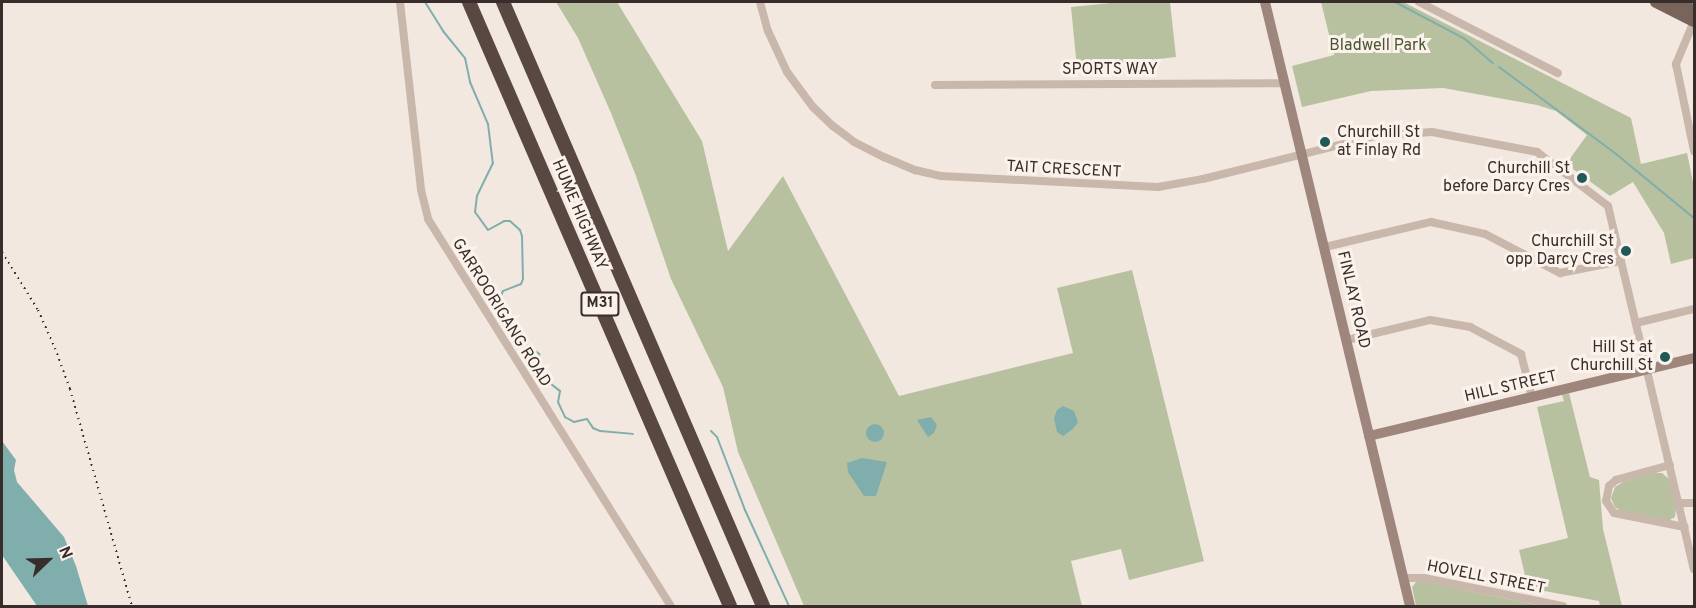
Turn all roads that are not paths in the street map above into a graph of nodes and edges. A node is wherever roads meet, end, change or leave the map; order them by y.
1 (400, 2) edge
2 (469, 2) edge
3 (503, 2) edge
4 (760, 2) edge
5 (1265, 2) edge
6 (1419, 2) edge
7 (1656, 2) edge
8 (1677, 2) edge
9 (1695, 11) edge
10 (1695, 21) edge
11 (1558, 73) dead end
12 (1284, 83) junction
13 (935, 86) dead end
14 (1695, 151) edge
15 (1301, 154) junction
16 (1325, 248) junction
17 (1621, 261) junction
18 (1695, 309) edge
19 (1636, 323) junction
20 (1347, 340) junction
21 (1695, 358) edge
22 (1647, 370) junction
23 (1532, 397) junction
24 (1370, 436) junction
25 (1670, 465) junction
26 (1679, 503) junction
27 (1695, 503) edge
28 (1685, 527) junction
29 (1695, 569) edge
30 (1403, 578) junction
31 (671, 606) edge
32 (730, 606) edge
33 (763, 606) edge
34 (1410, 606) edge
35 (1563, 606) edge

1 - 31 street, GARROORIGANG ROAD
2 - 32 highway, HUME HIGHWAY / M31
3 - 33 highway, HUME HIGHWAY / M31
4 - 15 street, TAIT CRESCENT
5 - 12 street, FINLAY ROAD
6 - 11 street
7 - 10 main road
8 - 9 main road
10 - 14 street
12 - 13 street, SPORTS WAY
12 - 15 street, FINLAY ROAD
15 - 16 street, FINLAY ROAD
15 - 17 street, TAIT CRESCENT
16 - 17 street
16 - 20 street, FINLAY ROAD
17 - 19 street, TAIT CRESCENT
18 - 19 street
19 - 22 street, TAIT CRESCENT
20 - 23 street
20 - 24 street, FINLAY ROAD
21 - 22 street, HILL STREET
22 - 23 street, HILL STREET
22 - 25 street, TAIT CRESCENT
23 - 24 street, HILL STREET
24 - 30 street, FINLAY ROAD
25 - 26 street, TAIT CRESCENT
25 - 28 street
26 - 27 street
26 - 28 street, TAIT CRESCENT
28 - 29 street, TAIT CRESCENT
30 - 34 street, FINLAY ROAD
30 - 35 street, HOVELL STREET

